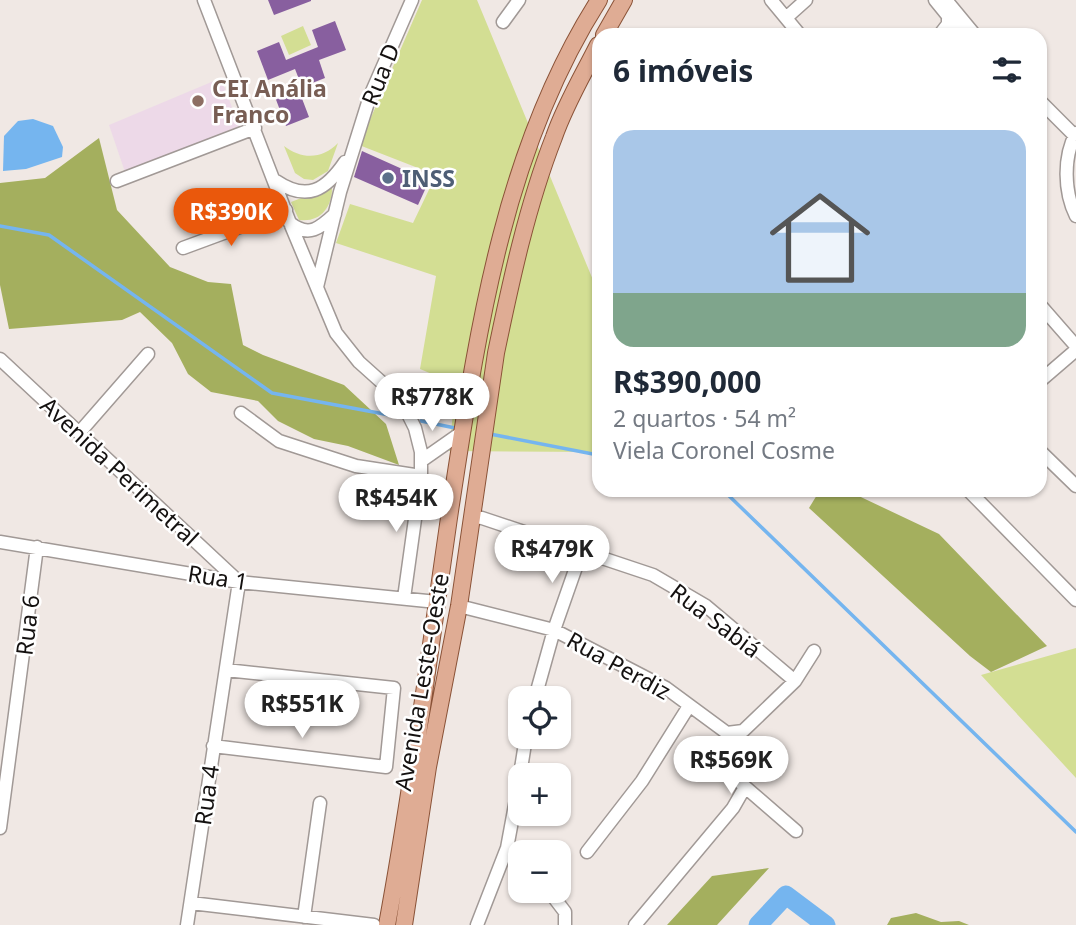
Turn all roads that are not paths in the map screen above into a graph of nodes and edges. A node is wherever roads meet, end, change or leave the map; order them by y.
1 (204, 0) edge
2 (412, 0) edge
3 (519, 0) edge
4 (599, 0) edge
5 (624, 0) edge
6 (771, 0) edge
7 (806, 0) edge
8 (935, 0) edge
9 (946, 0) edge
10 (787, 17) junction
11 (949, 19) junction
12 (503, 22) dead end
13 (608, 28) edge
14 (795, 28) edge
15 (944, 28) edge
16 (956, 28) edge
17 (969, 28) edge
18 (592, 58) edge
19 (1047, 108) edge
20 (255, 128) junction
21 (1075, 134) edge
22 (352, 150) junction
23 (117, 181) dead end
24 (276, 181) junction
25 (286, 210) junction
26 (335, 214) junction
27 (1076, 216) edge
28 (290, 223) junction
29 (183, 248) dead end
30 (494, 266) junction
31 (514, 274) junction
32 (317, 287) junction
33 (487, 292) junction
34 (508, 298) junction
35 (1047, 313) edge
36 (1075, 345) edge
37 (148, 354) dead end
38 (0, 359) edge
39 (1047, 374) edge
40 (242, 413) dead end
41 (79, 433) junction
42 (461, 433) junction
43 (1047, 458) edge
44 (421, 461) junction
45 (421, 476) junction
46 (1076, 486) edge
47 (975, 497) edge
48 (472, 517) junction
49 (0, 542) edge
50 (37, 547) junction
51 (582, 551) junction
52 (239, 582) junction
53 (404, 598) junction
54 (1076, 600) edge
55 (437, 602) junction
56 (459, 607) junction
57 (554, 630) junction
58 (814, 652) dead end
59 (429, 657) junction
60 (450, 659) junction
61 (226, 670) junction
62 (795, 681) junction
63 (538, 686) edge
64 (689, 706) junction
65 (727, 733) junction
66 (213, 746) junction
67 (745, 787) junction
68 (320, 803) dead end
69 (0, 828) edge
70 (796, 831) dead end
71 (508, 848) edge
72 (587, 852) dead end
73 (191, 903) junction
74 (558, 903) edge
75 (304, 917) junction
76 (187, 925) edge
77 (374, 925) edge
78 (387, 925) edge
79 (405, 925) edge
80 (477, 925) edge
81 (565, 925) edge
82 (635, 925) edge

1 - 20 street
2 - 22 street, Rua D
3 - 12 street
4 - 30 main road, Avenida Leste-Oeste
5 - 13 main road
6 - 10 street
7 - 10 street
8 - 11 street
9 - 17 street
10 - 14 street
11 - 15 street
11 - 16 street
18 - 31 main road, Avenida Leste-Oeste
19 - 21 street
20 - 23 street
20 - 24 street
21 - 27 street
22 - 24 street, Rua D
22 - 26 street, Rua D
24 - 25 street
25 - 28 street
25 - 29 street
26 - 28 street
26 - 32 street, Rua D
28 - 32 street
30 - 31 main road
30 - 33 main road, Avenida Leste-Oeste
31 - 34 main road, Avenida Leste-Oeste
32 - 44 street
33 - 34 main road
33 - 42 main road, Avenida Leste-Oeste
34 - 48 main road, Avenida Leste-Oeste
35 - 36 street
36 - 39 street
37 - 41 street
38 - 41 street, Avenida Perimetral
40 - 45 street
41 - 52 street, Avenida Perimetral
42 - 44 street
42 - 55 main road, Avenida Leste-Oeste
43 - 46 street
44 - 45 street
45 - 53 street
47 - 54 street
48 - 51 street, Rua Sabiá
48 - 56 main road, Avenida Leste-Oeste
49 - 50 street, Rua 1
50 - 52 street, Rua 1
50 - 69 street, Rua 6
51 - 57 street
51 - 62 street, Rua Sabiá
52 - 53 street, Rua 1
52 - 61 street, Rua 4
53 - 55 street, Rua 1
55 - 59 main road, Avenida Leste-Oeste
56 - 57 street, Rua Perdiz
56 - 60 main road, Avenida Leste-Oeste
57 - 63 street
57 - 64 street, Rua Perdiz
58 - 62 street
59 - 60 main road
59 - 78 main road, Avenida Leste-Oeste
60 - 79 main road, Avenida Leste-Oeste
61 - 66 street, Rua 4
61 - 66 street
62 - 65 street
64 - 65 street, Rua Perdiz
64 - 72 street
65 - 67 street
66 - 73 street, Rua 4
67 - 70 street
67 - 82 street
68 - 75 street
71 - 80 street
73 - 75 street
73 - 76 street, Rua 4
74 - 81 street
75 - 77 street

